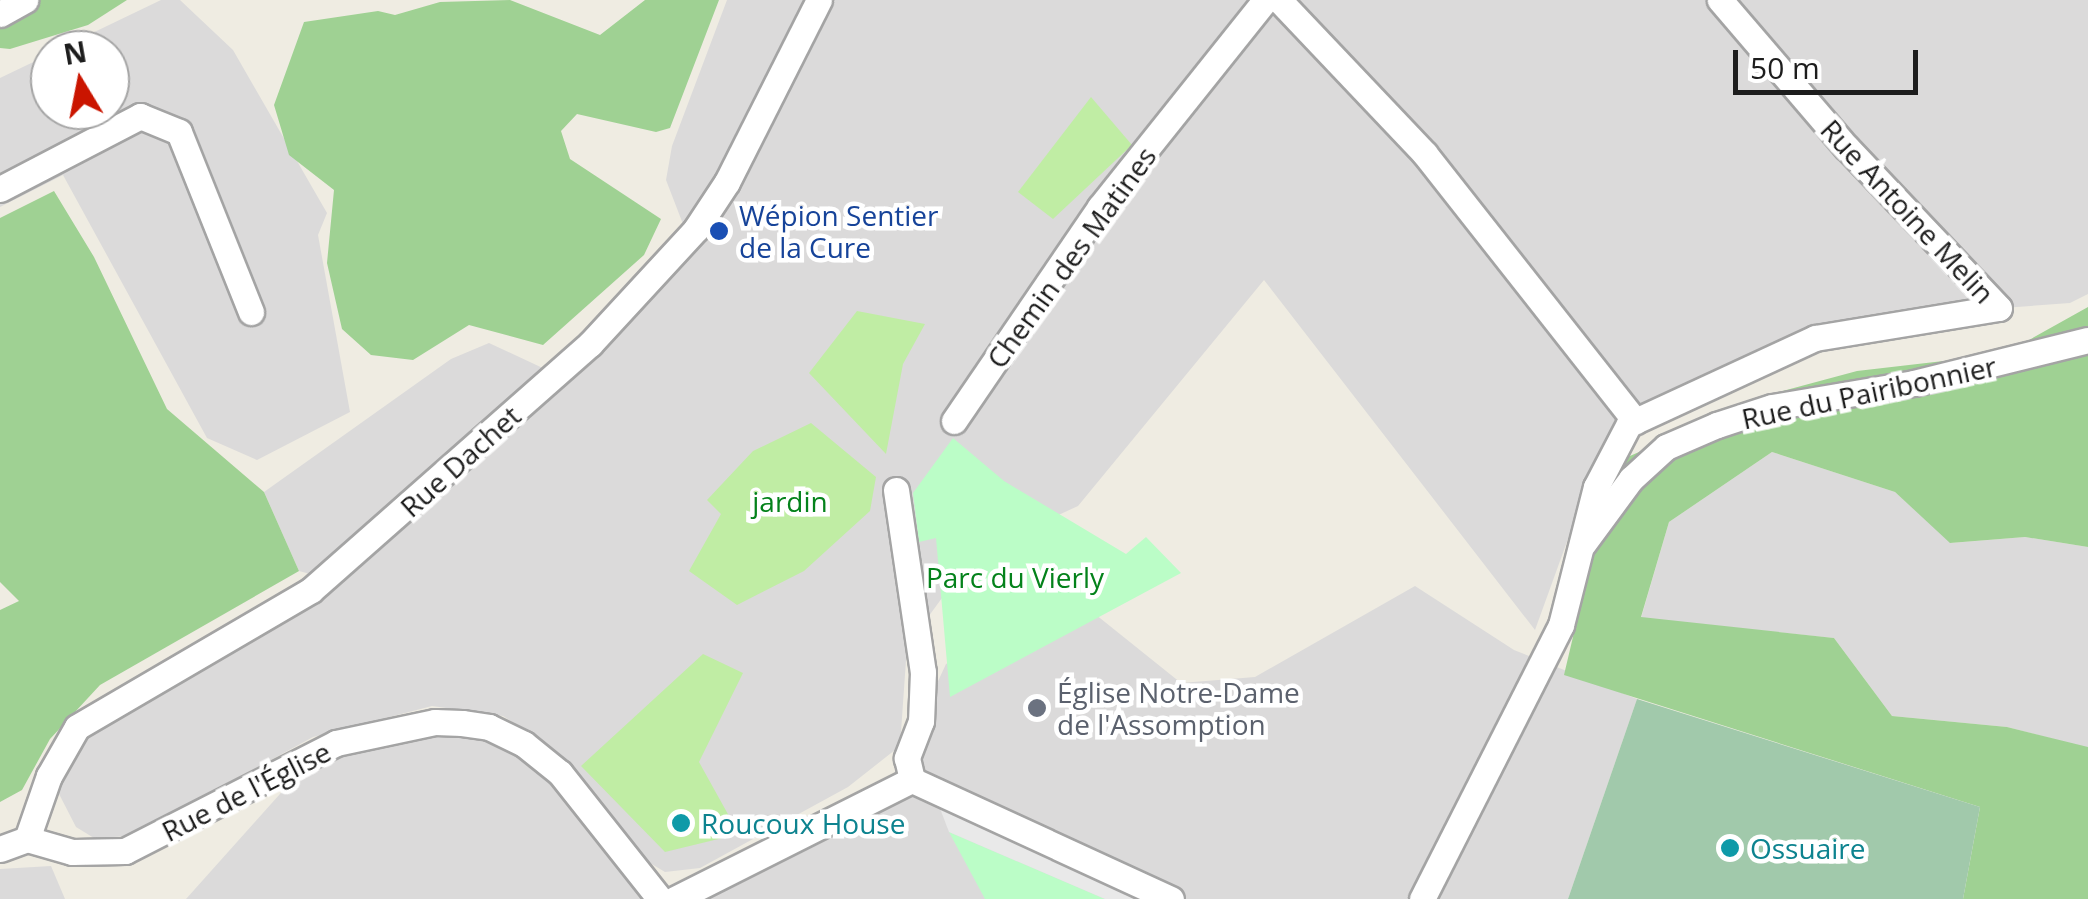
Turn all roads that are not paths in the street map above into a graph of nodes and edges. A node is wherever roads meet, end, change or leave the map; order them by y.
1 (25, 0) edge
2 (819, 0) edge
3 (1265, 0) edge
4 (1279, 0) edge
5 (1720, 0) edge
6 (0, 14) edge
7 (0, 189) edge
8 (251, 312) dead end
9 (2088, 340) edge
10 (954, 422) dead end
11 (1632, 422) junction
12 (896, 490) dead end
13 (1580, 548) junction
14 (912, 780) junction
15 (28, 839) junction
16 (0, 849) edge
17 (660, 899) edge
18 (675, 899) edge
19 (1171, 899) edge
20 (1422, 899) edge

1 - 6 street
2 - 15 street, Rue Dachet
3 - 10 street, Chemin des Matines
4 - 11 street
5 - 11 street, Rue Antoine Melin
7 - 8 street
9 - 13 street, Rue du Pairibonnier
11 - 13 street, Rue du Pairibonnier
12 - 14 street
13 - 20 street, Rue du Pairibonnier
14 - 18 street
14 - 19 street
15 - 16 street
15 - 17 street, Rue de l'Église

